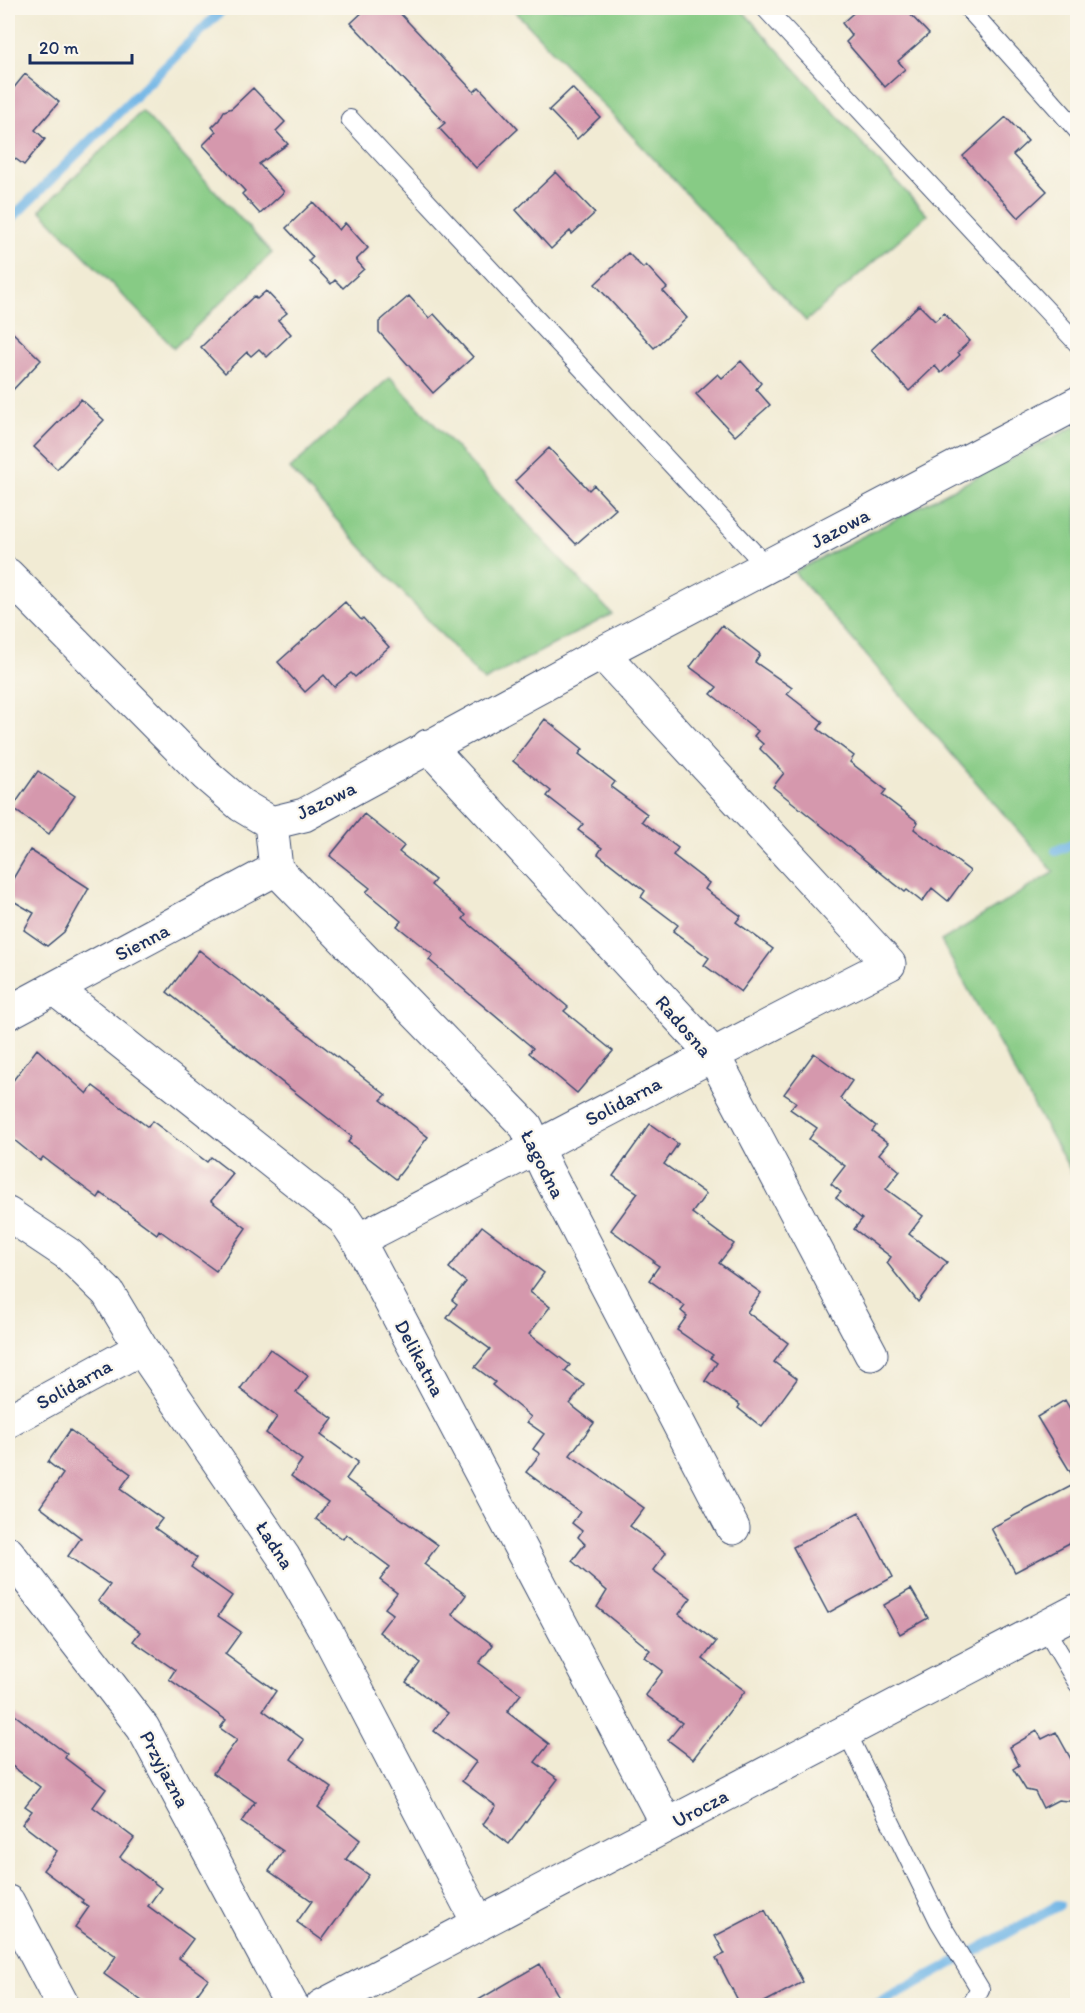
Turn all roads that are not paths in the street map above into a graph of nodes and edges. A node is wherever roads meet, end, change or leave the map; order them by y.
1 (765, 8) edge
2 (968, 8) edge
3 (350, 119) dead end
4 (1077, 131) edge
5 (1077, 344) edge
6 (1077, 403) edge
7 (767, 567) junction
8 (8, 575) edge
9 (602, 653) junction
10 (428, 746) junction
11 (271, 823) junction
12 (276, 869) junction
13 (55, 989) junction
14 (8, 1013) edge
15 (712, 1053) junction
16 (536, 1148) junction
17 (8, 1214) edge
18 (358, 1240) junction
19 (141, 1348) junction
20 (871, 1354) dead end
21 (8, 1421) edge
22 (733, 1528) dead end
23 (8, 1553) edge
24 (1077, 1610) edge
25 (1044, 1627) junction
26 (1077, 1684) edge
27 (846, 1731) junction
28 (667, 1825) junction
29 (8, 1902) edge
30 (479, 1924) junction
31 (63, 2006) edge
32 (292, 2006) edge
33 (322, 2006) edge
34 (969, 2006) edge

1 - 5 lane
2 - 4 lane
3 - 7 lane
6 - 7 street, Jazowa
7 - 9 street, Jazowa
8 - 11 street, Jazowa
9 - 10 street, Jazowa
9 - 15 street, Solidarna
10 - 11 street, Jazowa
10 - 15 street, Radosna
11 - 12 street
12 - 13 street, Sienna
12 - 16 street, Łagodna
13 - 14 street, Sienna
13 - 18 street, Delikatna
15 - 16 street, Solidarna
15 - 20 street, Radosna
16 - 18 street, Solidarna
16 - 22 street, Łagodna
17 - 19 street, Ładna
18 - 28 street, Delikatna
19 - 21 street, Solidarna
19 - 30 street, Ładna
23 - 32 street, Przyjazna
24 - 25 street, Urocza
25 - 26 lane
25 - 27 street, Urocza
27 - 28 street, Urocza
27 - 34 lane
28 - 30 street, Urocza
29 - 31 street
30 - 33 street, Urocza

